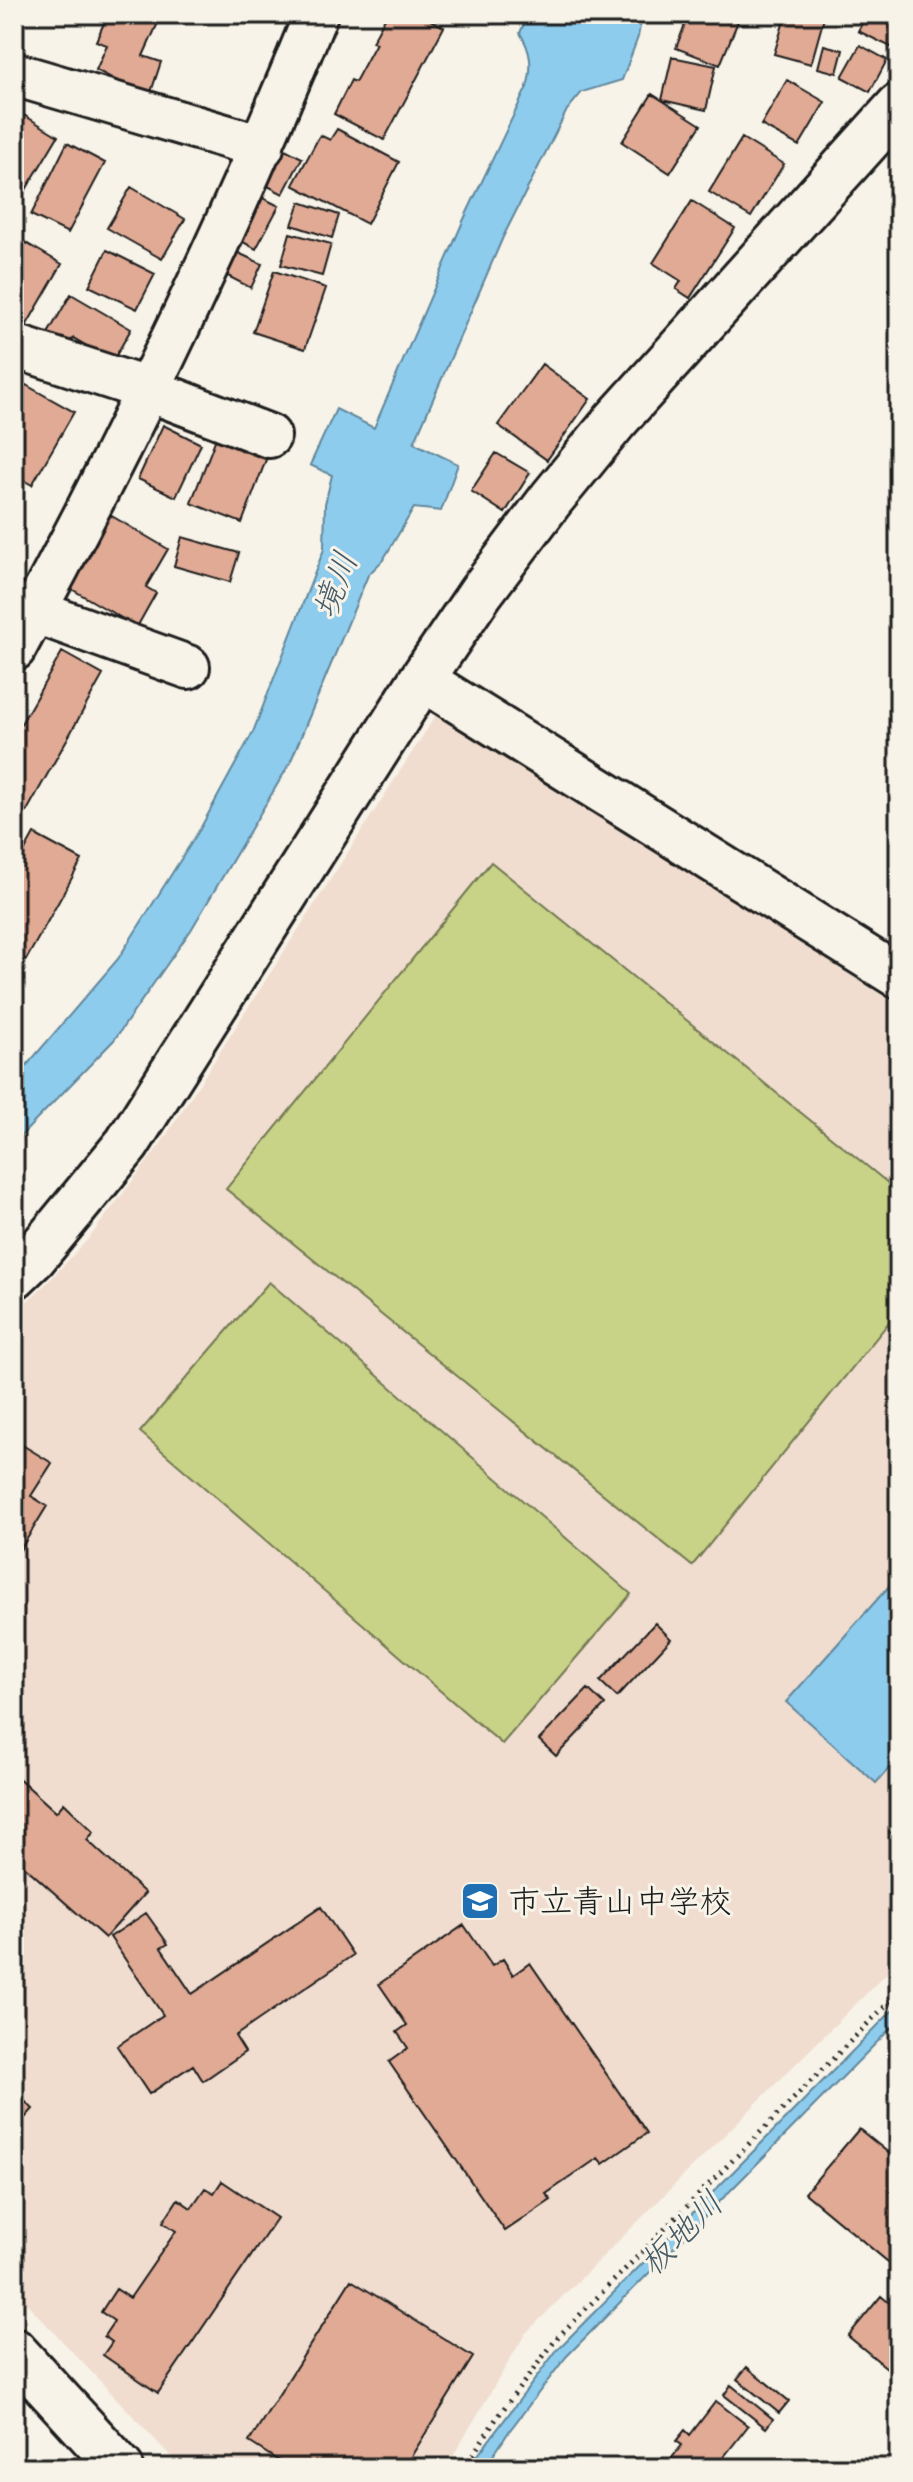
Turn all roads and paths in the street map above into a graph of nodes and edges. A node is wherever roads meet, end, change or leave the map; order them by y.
1 (316, 14) edge
2 (14, 74) edge
3 (899, 106) edge
4 (262, 147) junction
5 (14, 346) edge
6 (149, 390) junction
7 (269, 436) dead end
8 (24, 608) edge
9 (14, 649) edge
10 (188, 667) dead end
11 (422, 679) junction
12 (899, 977) edge
13 (14, 1276) edge
14 (899, 1992) edge
15 (14, 2351) edge
16 (121, 2468) edge
17 (464, 2468) edge

1 - 4 street
2 - 4 street
3 - 11 street
4 - 6 street
5 - 6 street
6 - 7 street
6 - 8 street
8 - 9 street
8 - 10 street
11 - 12 street
11 - 13 street
14 - 17 path
15 - 16 street

